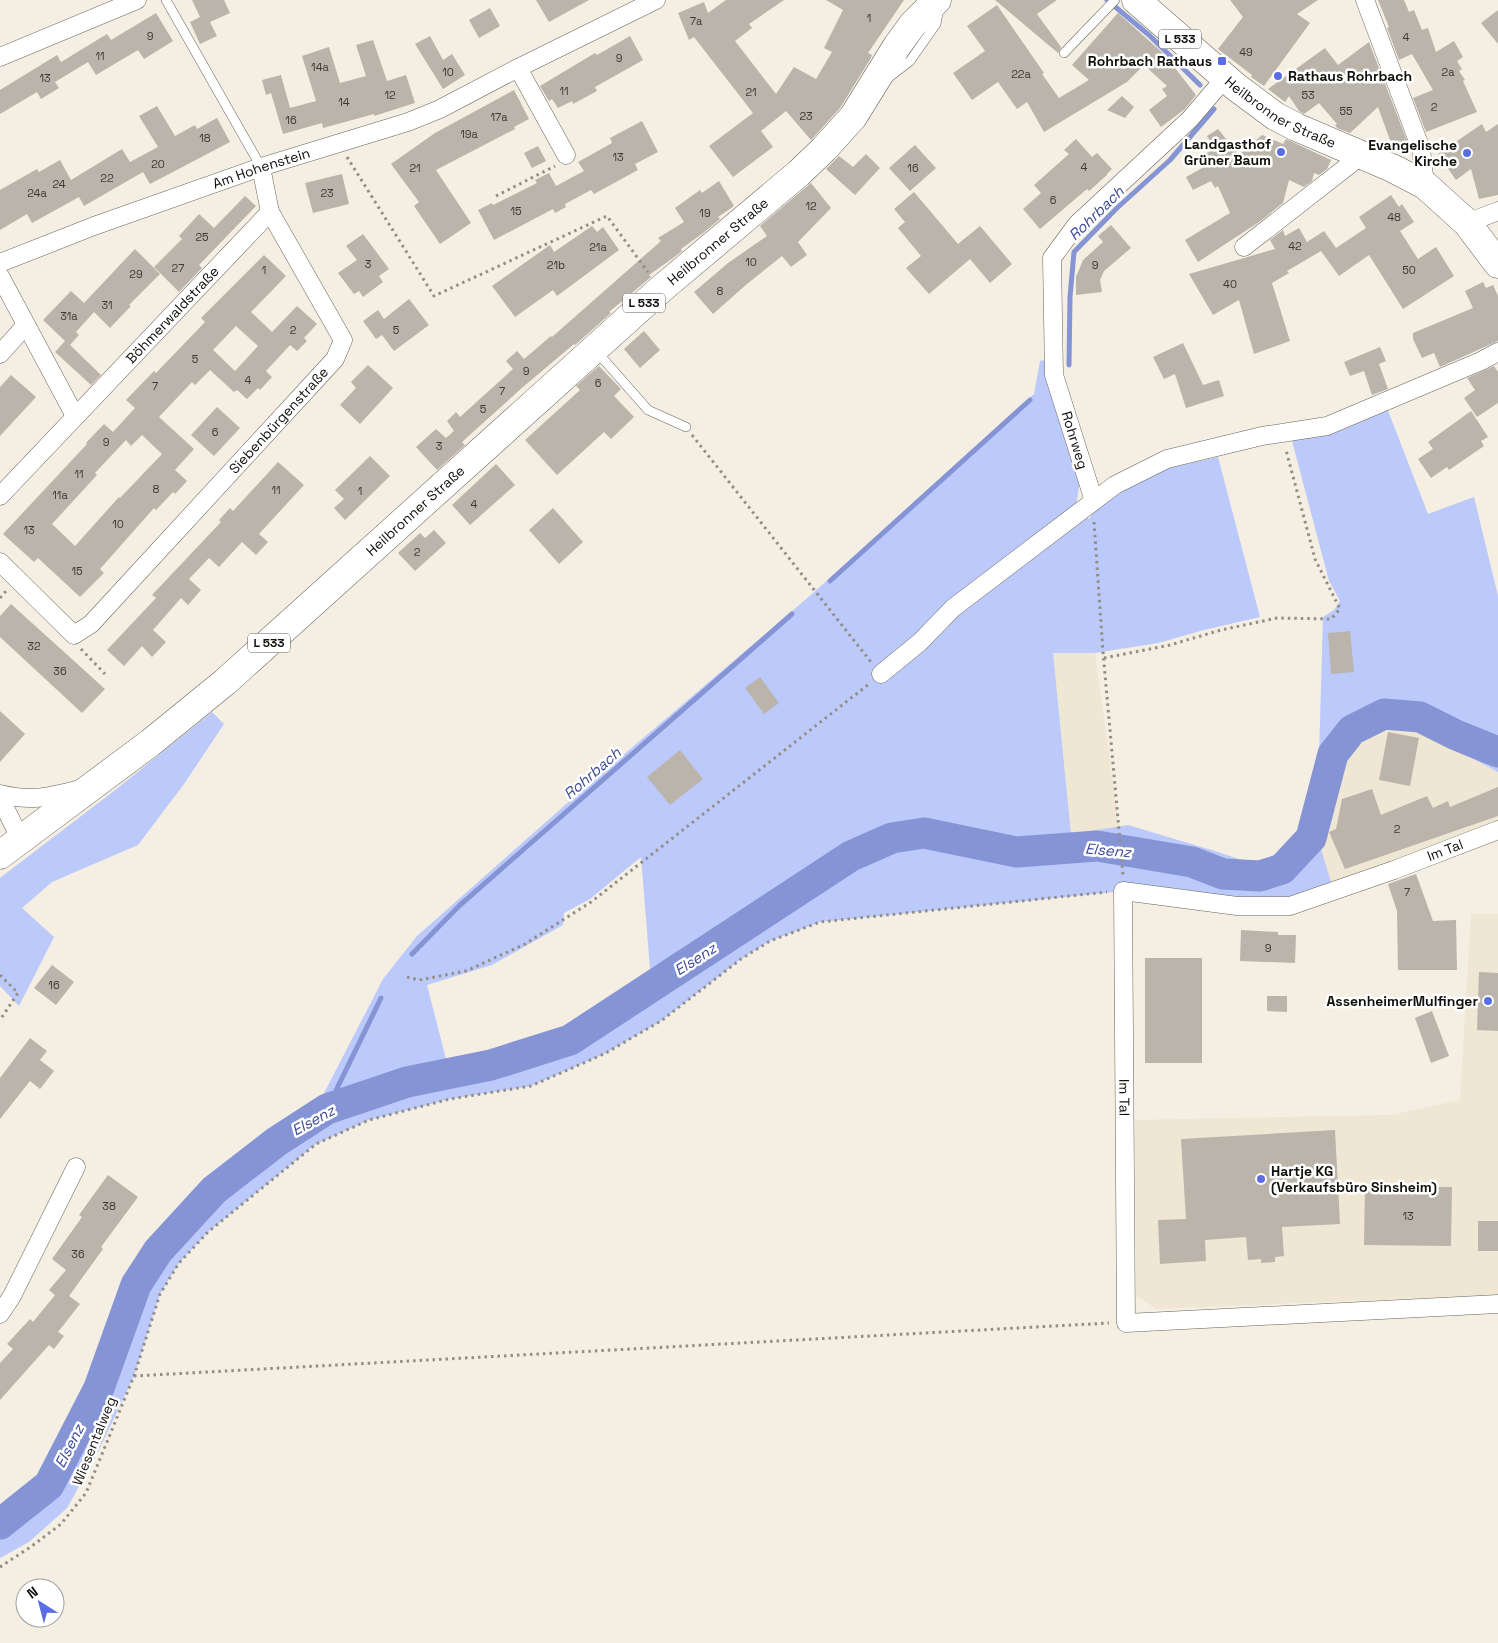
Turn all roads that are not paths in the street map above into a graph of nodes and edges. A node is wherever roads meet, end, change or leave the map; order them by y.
1 (137, 0) edge
2 (166, 0) edge
3 (656, 0) edge
4 (937, 0) edge
5 (941, 0) edge
6 (1115, 0) edge
7 (1136, 0) edge
8 (1365, 0) edge
9 (1064, 54) dead end
10 (0, 57) edge
11 (518, 68) junction
12 (1225, 78) junction
13 (874, 84) junction
14 (1362, 155) junction
15 (562, 160) road end
16 (261, 167) junction
17 (1425, 185) junction
18 (1498, 211) edge
19 (270, 212) junction
20 (1467, 223) junction
21 (1244, 247) dead end
22 (0, 263) edge
23 (1498, 264) edge
24 (0, 276) edge
25 (26, 325) junction
26 (594, 348) junction
27 (1498, 352) edge
28 (0, 354) edge
29 (75, 416) junction
30 (686, 428) road end
31 (0, 496) edge
32 (1094, 501) junction
33 (0, 562) edge
34 (881, 674) road end
35 (91, 787) junction
36 (0, 794) edge
37 (0, 804) edge
38 (1498, 830) edge
39 (5, 851) edge
40 (76, 1166) dead end
41 (1498, 1304) edge
42 (0, 1314) edge

1 - 10 street
2 - 16 lane
3 - 11 street, Am Hohenstein
4 - 13 main road, Heilbronner Straße / L 533
5 - 13 lane
6 - 9 lane
7 - 12 main road, Heilbronner Straße / L 533
8 - 17 street
11 - 15 street
11 - 16 street, Am Hohenstein
12 - 14 main road, Heilbronner Straße / L 533
12 - 32 street, Rohrweg
13 - 26 main road, Heilbronner Straße / L 533
14 - 17 main road, Heilbronner Straße / L 533
14 - 21 street
16 - 19 street, Siebenbürgenstraße
16 - 22 street, Am Hohenstein
17 - 20 main road, Heilbronner Straße / L 533
18 - 20 street
19 - 29 street, Böhmerwaldstraße
19 - 33 street, Siebenbürgenstraße
20 - 23 main road, Heilbronner Straße / L 533
24 - 25 street
25 - 28 street
25 - 29 street
26 - 30 lane
26 - 35 main road, Heilbronner Straße / L 533
27 - 32 street
29 - 31 street, Böhmerwaldstraße
32 - 34 street
35 - 36 street
35 - 39 main road, L 533
37 - 39 street
38 - 41 street, Im Tal
40 - 42 street

